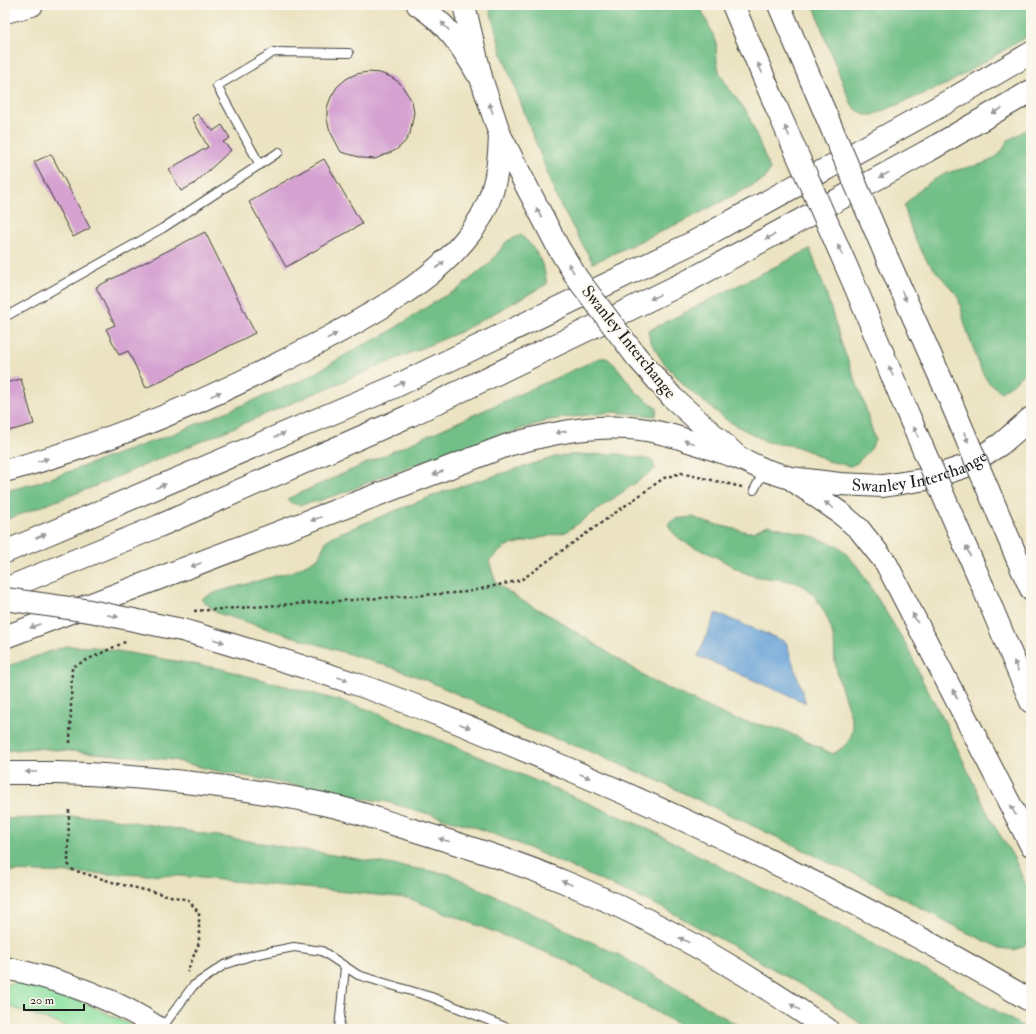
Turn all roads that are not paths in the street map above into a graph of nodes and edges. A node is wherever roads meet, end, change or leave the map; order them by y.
1 (32, 5) edge
2 (418, 5) edge
3 (464, 5) edge
4 (733, 5) edge
5 (779, 5) edge
6 (5, 12) edge
7 (1031, 53) edge
8 (349, 54) dead end
9 (482, 81) junction
10 (1031, 91) edge
11 (500, 135) junction
12 (279, 152) dead end
13 (260, 164) junction
14 (5, 317) edge
15 (1031, 418) edge
16 (739, 458) junction
17 (5, 470) edge
18 (765, 470) junction
19 (790, 478) junction
20 (754, 490) road end
21 (5, 552) edge
22 (1031, 589) edge
23 (5, 590) edge
24 (5, 599) edge
25 (5, 637) edge
26 (1031, 702) edge
27 (5, 773) edge
28 (1031, 845) edge
29 (345, 967) junction
30 (5, 968) edge
31 (1031, 1001) edge
32 (161, 1029) edge
33 (339, 1029) edge
34 (510, 1029) edge
35 (827, 1029) edge

1 - 6 main road
9 -> 2 main road
3 - 9 main road, Swanley Interchange
26 -> 4 main road, bridge
5 -> 22 main road, bridge
21 -> 7 main road
8 - 13 lane
11 -> 9 main road, Swanley Interchange
10 -> 23 main road
16 -> 11 main road, Swanley Interchange, bridge
17 -> 11 main road
12 - 13 lane
13 - 14 lane
15 - 19 main road, Swanley Interchange
16 - 18 main road, Swanley Interchange
16 -> 25 main road
18 - 19 main road, Swanley Interchange
18 - 20 lane
28 -> 19 main road
24 -> 31 main road, bridge
35 -> 27 main road, bridge
29 - 32 lane
29 - 33 lane
29 - 34 lane
30 - 32 main road

